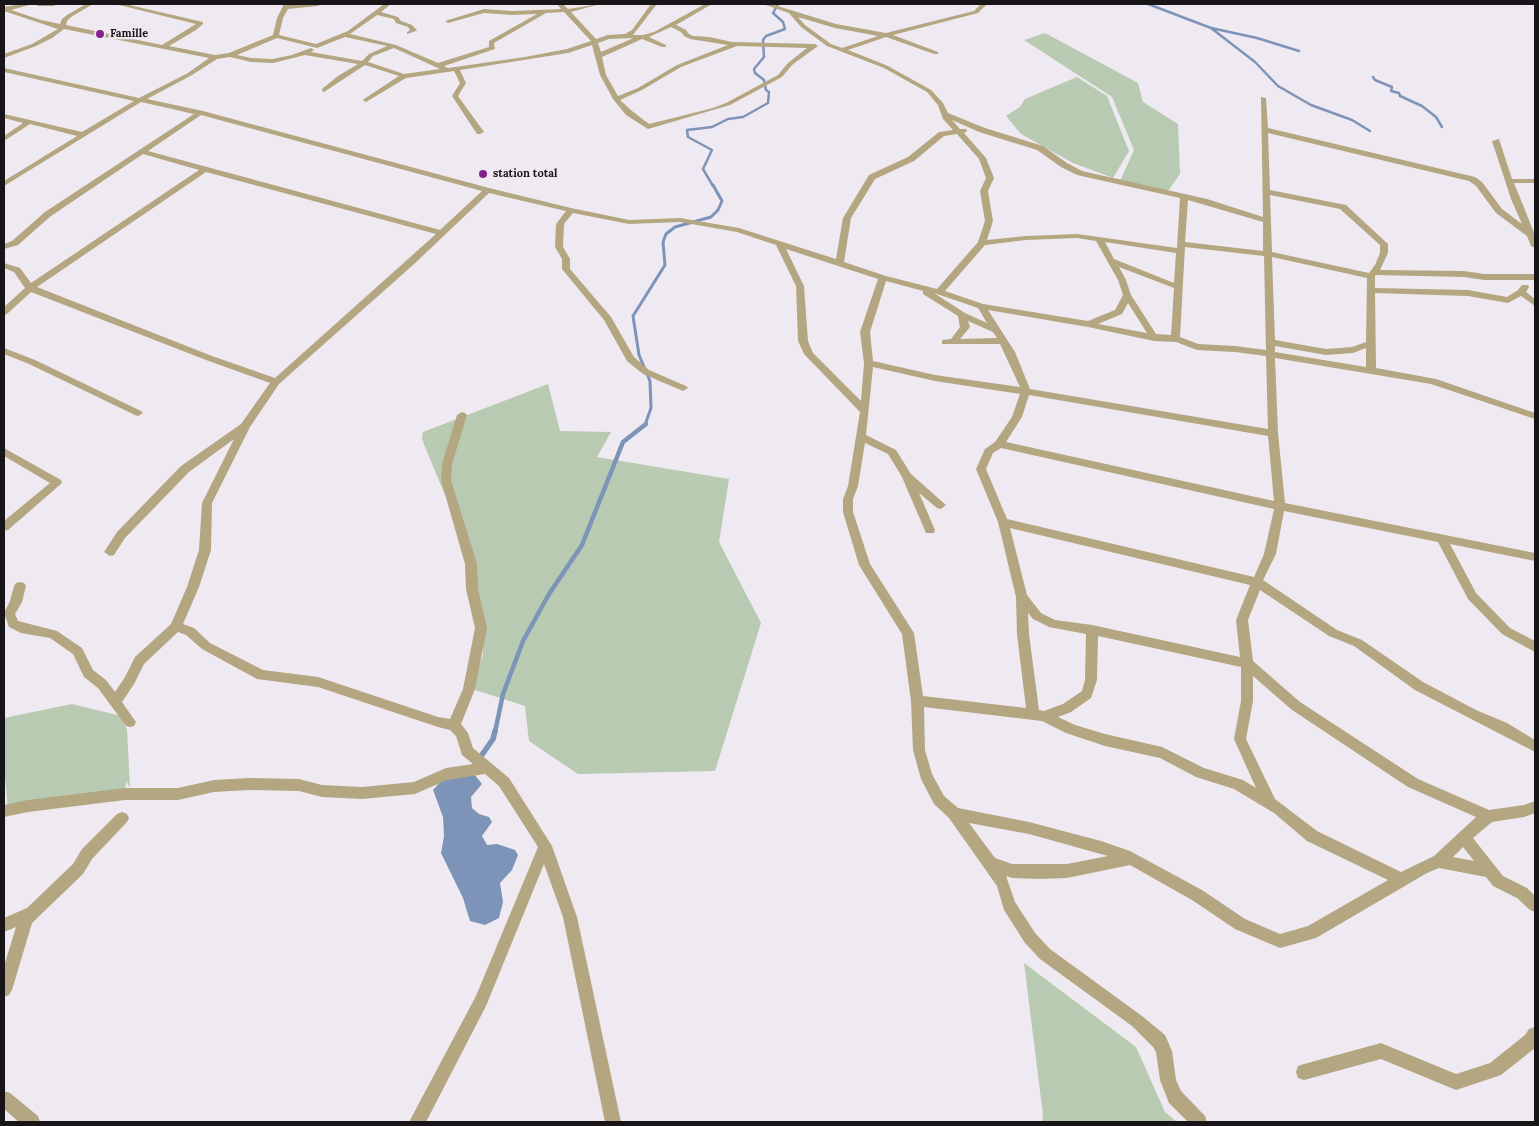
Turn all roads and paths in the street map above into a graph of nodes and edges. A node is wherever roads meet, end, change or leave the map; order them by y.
1 (30, 4) edge
2 (38, 4) edge
3 (54, 4) edge
4 (90, 4) edge
5 (118, 4) edge
6 (318, 4) edge
7 (388, 4) edge
8 (560, 4) edge
9 (597, 4) edge
10 (654, 4) edge
11 (709, 4) edge
12 (766, 4) edge
13 (984, 4) edge
14 (287, 5) edge
15 (5, 7) edge
16 (565, 10) junction
17 (546, 11) junction
18 (792, 12) junction
19 (376, 13) junction
20 (448, 20) dead end
21 (671, 25) junction
22 (62, 26) junction
23 (409, 33) dead end
24 (346, 35) junction
25 (886, 35) junction
26 (276, 36) junction
27 (627, 36) junction
28 (642, 37) junction
29 (595, 42) junction
30 (826, 43) junction
31 (737, 44) junction
32 (317, 46) junction
33 (394, 46) junction
34 (664, 46) dead end
35 (813, 46) junction
36 (162, 47) junction
37 (841, 50) junction
38 (305, 53) junction
39 (936, 53) dead end
40 (230, 55) junction
41 (4, 56) edge
42 (598, 56) junction
43 (215, 57) junction
44 (364, 63) junction
45 (439, 65) junction
46 (456, 68) junction
47 (4, 70) edge
48 (447, 70) junction
49 (404, 76) junction
50 (324, 90) dead end
51 (1263, 98) dead end
52 (616, 99) junction
53 (140, 100) junction
54 (366, 100) dead end
55 (200, 113) junction
56 (945, 115) junction
57 (4, 116) edge
58 (29, 122) junction
59 (981, 130) junction
60 (1265, 130) junction
61 (959, 131) junction
62 (480, 132) dead end
63 (84, 135) junction
64 (4, 139) edge
65 (1496, 141) dead end
66 (142, 152) junction
67 (205, 169) junction
68 (21, 173) junction
69 (4, 176) edge
70 (1510, 181) junction
71 (1535, 181) edge
72 (4, 184) edge
73 (487, 190) junction
74 (1266, 192) junction
75 (1184, 197) junction
76 (571, 210) junction
77 (1265, 220) junction
78 (440, 233) junction
79 (1532, 236) junction
80 (1098, 238) junction
81 (779, 242) junction
82 (982, 243) junction
83 (1535, 246) edge
84 (4, 247) edge
85 (1181, 248) junction
86 (1268, 254) junction
87 (1111, 261) junction
88 (839, 264) junction
89 (6, 267) edge
90 (1372, 274) junction
91 (1533, 277) edge
92 (883, 278) junction
93 (916, 286) junction
94 (1178, 287) junction
95 (30, 288) junction
96 (1371, 290) junction
97 (939, 292) junction
98 (1521, 292) junction
99 (1127, 295) junction
100 (1535, 303) edge
101 (981, 306) junction
102 (4, 312) edge
103 (962, 315) junction
104 (1146, 323) junction
105 (1088, 324) junction
106 (996, 330) junction
107 (1138, 335) junction
108 (1154, 338) junction
109 (1175, 339) junction
110 (1003, 341) junction
111 (1271, 342) junction
112 (1371, 343) junction
113 (1316, 350) junction
114 (4, 351) edge
115 (1271, 354) junction
116 (1318, 361) junction
117 (869, 363) junction
118 (1371, 369) junction
119 (276, 382) junction
120 (683, 388) dead end
121 (1026, 390) junction
122 (865, 411) junction
123 (138, 412) dead end
124 (462, 415) dead end
125 (1535, 416) edge
126 (245, 426) junction
127 (1273, 433) junction
128 (861, 437) junction
129 (998, 444) junction
130 (4, 451) edge
131 (907, 477) junction
132 (941, 505) dead end
133 (1280, 506) junction
134 (1003, 522) junction
135 (4, 526) edge
136 (930, 530) dead end
137 (1441, 537) junction
138 (110, 552) dead end
139 (1535, 557) edge
140 (1256, 582) junction
141 (20, 586) dead end
142 (1022, 597) junction
143 (176, 628) junction
144 (1092, 630) junction
145 (1535, 647) edge
146 (1247, 663) junction
147 (917, 701) junction
148 (115, 702) junction
149 (1038, 715) junction
150 (130, 722) dead end
151 (454, 725) junction
152 (1535, 746) edge
153 (486, 768) junction
154 (1270, 803) junction
155 (4, 811) edge
156 (1531, 812) edge
157 (954, 814) junction
158 (1489, 816) junction
159 (122, 818) dead end
160 (1464, 837) junction
161 (545, 846) junction
162 (1130, 858) junction
163 (1438, 861) junction
164 (990, 863) junction
165 (1490, 871) junction
166 (1402, 880) junction
167 (1535, 906) edge
168 (32, 913) junction
169 (4, 926) edge
170 (8, 963) edge
171 (4, 990) edge
172 (1535, 1035) edge
173 (1304, 1072) dead end
174 (4, 1099) edge
175 (32, 1122) edge
176 (417, 1122) edge
177 (613, 1122) edge
178 (1199, 1122) edge

1 - 15 street
2 - 3 street
4 - 22 street
5 - 36 street
6 - 14 street
7 - 19 street
8 - 16 street
9 - 16 street
10 - 27 street
11 - 21 street
12 - 18 street
13 - 25 street
14 - 26 street
15 - 22 street
16 - 17 street
16 - 29 street
17 - 20 street
17 - 45 street
18 - 25 street
18 - 30 street
19 - 23 street
19 - 24 street
21 - 28 street
21 - 31 street
22 - 36 street
22 - 41 street
24 - 32 street
24 - 33 street
25 - 37 street
25 - 39 street
26 - 32 street
26 - 40 street
27 - 28 street
27 - 29 street
28 - 34 street
28 - 42 street
29 - 42 street
29 - 46 street
30 - 35 street
30 - 37 street
31 - 35 street
31 - 52 street
32 - 38 street
33 - 44 street
33 - 45 street
35 - 52 street
36 - 43 street
37 - 56 street
38 - 40 street
38 - 44 street
40 - 43 street
42 - 52 street
43 - 53 street
44 - 49 street
44 - 50 street
45 - 48 street
46 - 48 street
46 - 62 street
47 - 53 street
48 - 49 street
49 - 54 street
51 - 60 street
53 - 55 street
53 - 63 street
55 - 66 street
55 - 73 street
56 - 59 street
56 - 61 street
57 - 58 street
58 - 63 street
58 - 64 street
59 - 61 street
59 - 75 street
60 - 74 street
60 - 79 street
61 - 82 street
61 - 88 street
63 - 68 street
65 - 70 street
66 - 67 street
66 - 84 street
67 - 78 street
67 - 95 street
68 - 69 street
68 - 72 street
70 - 71 street
70 - 79 street
73 - 76 street
73 - 78 street
74 - 77 street
74 - 90 street
75 - 77 street
75 - 85 street
76 - 81 street
76 - 120 street
77 - 86 street
78 - 119 street
79 - 83 street
80 - 82 street
80 - 85 street
80 - 87 street
81 - 88 street
81 - 122 street
82 - 97 street
85 - 86 street
85 - 94 street
86 - 90 street
86 - 111 street
87 - 94 street
87 - 99 street
88 - 92 street
89 - 95 street
90 - 91 street
90 - 96 street
91 - 98 street
92 - 93 street
92 - 117 street
93 - 97 street
93 - 103 street
94 - 109 street
95 - 102 street
95 - 119 street
96 - 98 street
96 - 112 street
97 - 101 street
98 - 100 street
99 - 104 street
99 - 105 street
101 - 105 street
101 - 106 street
103 - 106 street
103 - 110 street
104 - 107 street
104 - 108 street
105 - 107 street
106 - 110 street
107 - 108 street
108 - 109 street
109 - 115 street
110 - 121 street
111 - 113 street
111 - 115 street
112 - 113 street
112 - 118 street
113 - 116 street
114 - 123 street
115 - 116 street
115 - 127 street
116 - 118 street
117 - 121 street
117 - 122 street
118 - 125 street
119 - 126 street
121 - 127 street
121 - 129 street
122 - 128 street
124 - 151 street
126 - 138 street
126 - 143 street
127 - 133 street
128 - 131 street
128 - 147 street
129 - 133 street
129 - 134 street
130 - 135 street
131 - 132 street
131 - 136 street
133 - 137 street
133 - 140 street
134 - 140 street
134 - 142 street
137 - 139 street
137 - 145 street
140 - 146 street
140 - 152 street
141 - 148 street
142 - 144 street
142 - 149 street
143 - 148 street
143 - 151 street
144 - 146 street
144 - 149 street
146 - 154 street
146 - 158 street
147 - 149 street
147 - 157 street
148 - 150 street
149 - 154 street
151 - 153 street
153 - 155 street
153 - 161 street
154 - 166 street
156 - 158 street
157 - 162 street
157 - 164 street
158 - 160 street
159 - 168 street
160 - 163 street
160 - 165 street
161 - 176 street
161 - 177 street
162 - 164 street
162 - 166 street
163 - 165 street
163 - 166 street
164 - 178 street
165 - 167 street
168 - 169 street
168 - 170 street
170 - 171 street
172 - 173 street
174 - 175 street

